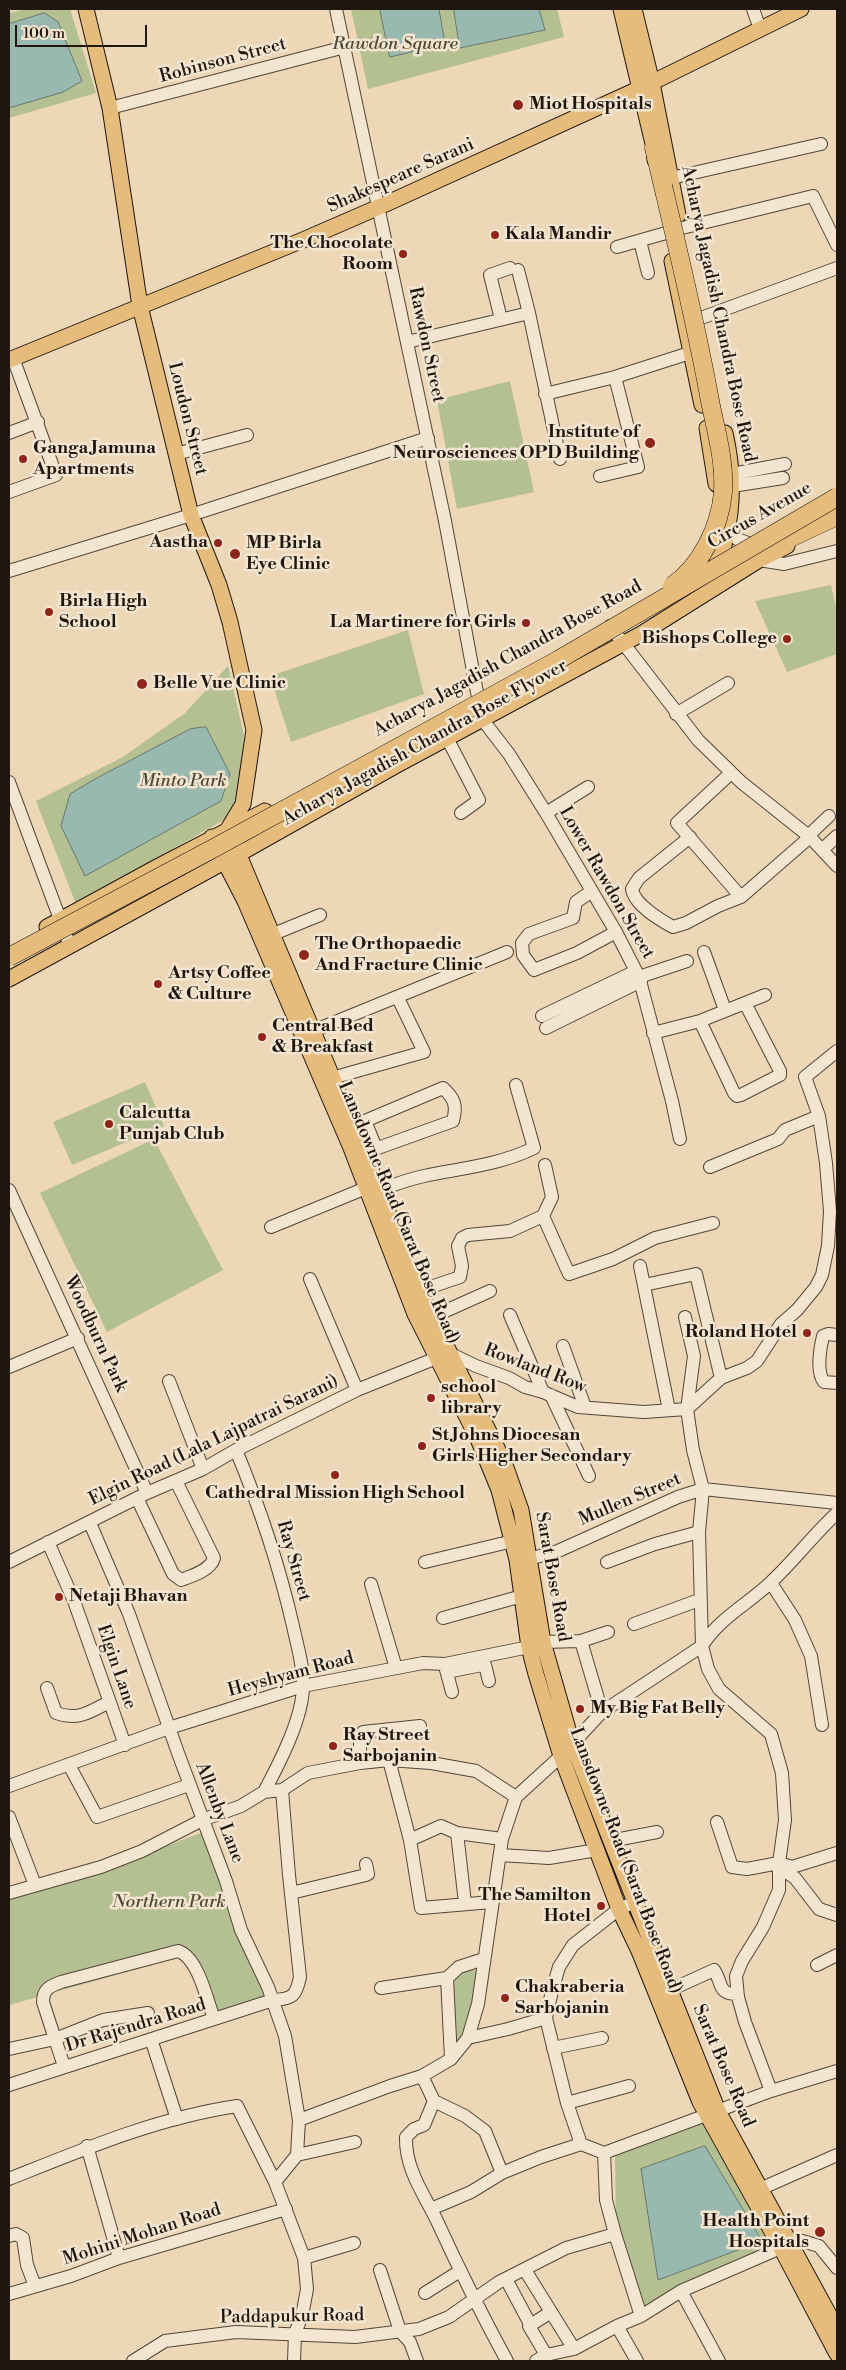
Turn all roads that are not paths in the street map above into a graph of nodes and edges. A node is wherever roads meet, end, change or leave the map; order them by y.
1 (86, 9) edge
2 (336, 9) edge
3 (621, 9) edge
4 (634, 9) edge
5 (753, 9) edge
6 (801, 9) edge
7 (760, 29) junction
8 (345, 47) junction
9 (646, 86) junction
10 (110, 108) junction
11 (821, 144) dead end
12 (654, 148) junction
13 (667, 182) junction
14 (379, 206) junction
15 (682, 228) junction
16 (666, 233) junction
17 (640, 241) junction
18 (837, 245) edge
19 (617, 247) dead end
20 (837, 268) edge
21 (648, 273) dead end
22 (140, 306) junction
23 (529, 313) junction
24 (701, 318) junction
25 (500, 319) junction
26 (407, 342) junction
27 (707, 348) junction
28 (691, 353) junction
29 (11, 359) edge
30 (615, 377) junction
31 (545, 394) junction
32 (38, 422) junction
33 (9, 433) edge
34 (247, 435) dead end
35 (428, 438) junction
36 (176, 454) junction
37 (560, 459) dead end
38 (785, 464) dead end
39 (600, 476) dead end
40 (783, 478) dead end
41 (732, 480) junction
42 (9, 492) edge
43 (837, 493) edge
44 (837, 497) edge
45 (837, 510) edge
46 (191, 515) junction
47 (837, 516) edge
48 (837, 522) edge
49 (728, 528) junction
50 (748, 543) junction
51 (837, 551) edge
52 (765, 554) junction
53 (718, 561) junction
54 (9, 571) edge
55 (702, 572) junction
56 (731, 578) junction
57 (715, 589) junction
58 (626, 617) junction
59 (610, 626) junction
60 (591, 640) junction
61 (622, 644) junction
62 (728, 684) dead end
63 (477, 699) junction
64 (676, 714) junction
65 (482, 719) junction
66 (447, 738) junction
67 (731, 773) junction
68 (9, 782) edge
69 (588, 787) dead end
70 (12, 804) edge
71 (460, 813) dead end
72 (546, 814) junction
73 (829, 816) dead end
74 (228, 829) junction
75 (837, 836) edge
76 (809, 837) junction
77 (212, 838) junction
78 (690, 838) junction
79 (823, 849) junction
80 (231, 858) junction
81 (837, 866) edge
82 (592, 891) junction
83 (741, 897) junction
84 (320, 915) dead end
85 (59, 921) junction
86 (616, 932) junction
87 (271, 935) junction
88 (70, 946) junction
89 (9, 948) edge
90 (507, 952) dead end
91 (704, 952) dead end
92 (9, 957) edge
93 (687, 961) dead end
94 (9, 971) edge
95 (639, 976) junction
96 (9, 979) edge
97 (765, 995) dead end
98 (398, 998) junction
99 (745, 1002) junction
100 (725, 1010) junction
101 (700, 1021) junction
102 (544, 1022) dead end
103 (313, 1031) junction
104 (653, 1033) junction
105 (837, 1051) edge
106 (332, 1078) junction
107 (516, 1085) dead end
108 (819, 1116) junction
109 (359, 1123) junction
110 (680, 1138) dead end
111 (370, 1150) junction
112 (545, 1165) dead end
113 (710, 1167) dead end
114 (373, 1189) junction
115 (9, 1190) edge
116 (543, 1216) junction
117 (713, 1222) dead end
118 (271, 1227) dead end
119 (640, 1266) dead end
120 (310, 1279) dead end
121 (644, 1285) junction
122 (419, 1291) junction
123 (490, 1291) dead end
124 (510, 1315) dead end
125 (432, 1317) junction
126 (685, 1317) dead end
127 (837, 1335) edge
128 (78, 1338) junction
129 (563, 1346) dead end
130 (443, 1355) junction
131 (9, 1367) edge
132 (721, 1378) junction
133 (169, 1381) dead end
134 (837, 1383) edge
135 (356, 1390) junction
136 (547, 1393) junction
137 (585, 1407) junction
138 (687, 1409) junction
139 (669, 1410) junction
140 (236, 1450) junction
141 (203, 1469) junction
142 (589, 1476) dead end
143 (176, 1481) junction
144 (703, 1489) junction
145 (142, 1496) junction
146 (837, 1504) edge
147 (837, 1513) edge
148 (90, 1523) junction
149 (699, 1532) junction
150 (513, 1541) junction
151 (48, 1542) junction
152 (529, 1560) junction
153 (9, 1562) edge
154 (425, 1562) dead end
155 (608, 1562) dead end
156 (771, 1583) junction
157 (371, 1584) dead end
158 (522, 1596) junction
159 (700, 1600) junction
160 (444, 1618) dead end
161 (634, 1624) dead end
162 (608, 1632) dead end
163 (581, 1641) junction
164 (536, 1645) junction
165 (702, 1646) junction
166 (481, 1661) junction
167 (396, 1668) junction
168 (446, 1668) junction
169 (489, 1681) dead end
170 (303, 1686) junction
171 (47, 1688) dead end
172 (452, 1692) dead end
173 (109, 1702) junction
174 (602, 1712) junction
175 (822, 1725) dead end
176 (420, 1726) dead end
177 (169, 1728) junction
178 (572, 1743) junction
179 (125, 1745) junction
180 (562, 1756) junction
181 (389, 1760) junction
182 (360, 1763) junction
183 (69, 1765) junction
184 (190, 1785) junction
185 (9, 1786) edge
186 (282, 1790) junction
187 (264, 1792) junction
188 (516, 1797) junction
189 (9, 1817) edge
190 (202, 1820) junction
191 (716, 1822) dead end
192 (657, 1832) dead end
193 (457, 1833) junction
194 (502, 1839) junction
195 (410, 1840) junction
196 (610, 1841) junction
197 (596, 1850) junction
198 (837, 1853) edge
199 (500, 1856) junction
200 (366, 1864) dead end
201 (779, 1865) junction
202 (35, 1885) junction
203 (9, 1893) edge
204 (291, 1893) junction
205 (492, 1902) junction
206 (635, 1902) junction
207 (465, 1903) junction
208 (619, 1909) junction
209 (837, 1915) edge
210 (837, 1955) edge
211 (484, 1959) junction
212 (817, 1965) dead end
213 (447, 1978) junction
214 (382, 1988) dead end
215 (670, 1990) junction
216 (737, 1994) junction
217 (273, 2000) junction
218 (148, 2013) dead end
219 (546, 2018) junction
220 (214, 2020) junction
221 (468, 2038) junction
222 (602, 2038) dead end
223 (55, 2039) junction
224 (151, 2039) junction
225 (553, 2048) junction
226 (9, 2049) edge
227 (451, 2059) junction
228 (64, 2066) junction
229 (837, 2070) edge
230 (422, 2076) junction
231 (9, 2085) edge
232 (629, 2086) dead end
233 (771, 2091) junction
234 (434, 2101) junction
235 (567, 2103) junction
236 (713, 2113) junction
237 (177, 2119) junction
238 (300, 2120) junction
239 (355, 2142) dead end
240 (581, 2144) junction
241 (87, 2146) junction
242 (604, 2153) junction
243 (297, 2155) junction
244 (837, 2155) edge
245 (502, 2173) junction
246 (9, 2179) edge
247 (275, 2182) junction
248 (760, 2189) junction
249 (431, 2209) junction
250 (286, 2210) junction
251 (615, 2234) junction
252 (9, 2236) edge
253 (354, 2243) dead end
254 (786, 2245) junction
255 (119, 2258) junction
256 (304, 2258) junction
257 (837, 2268) edge
258 (380, 2270) dead end
259 (525, 2270) junction
260 (460, 2271) junction
261 (506, 2279) junction
262 (35, 2286) junction
263 (681, 2291) junction
264 (425, 2293) dead end
265 (9, 2294) edge
266 (474, 2301) junction
267 (551, 2312) junction
268 (641, 2316) junction
269 (530, 2324) junction
270 (617, 2326) junction
271 (837, 2329) edge
272 (400, 2331) junction
273 (295, 2333) junction
274 (574, 2349) junction
275 (837, 2354) edge
276 (156, 2356) edge
277 (541, 2358) edge
278 (132, 2361) edge
279 (294, 2361) edge
280 (417, 2361) edge
281 (507, 2361) edge
282 (637, 2361) edge
283 (719, 2361) edge

1 - 10 main road, Loudon Street
2 - 8 street, Rawdon Street
3 - 9 main road, Acharya Jagadish Chandra Bose Road
4 - 9 main road, Acharya Jagadish Chandra Bose Road
5 - 7 street
6 - 7 main road, Shakespeare Sarani
7 - 9 main road, Shakespeare Sarani
8 - 10 street, Robinson Street
8 - 14 street, Rawdon Street
9 - 12 main road, Acharya Jagadish Chandra Bose Road
9 - 13 main road, Acharya Jagadish Chandra Bose Road
9 - 14 main road, Shakespeare Sarani
10 - 22 main road, Loudon Street
11 - 13 street
12 - 13 highway
12 - 16 main road, Acharya Jagadish Chandra Bose Road
13 - 15 main road, Acharya Jagadish Chandra Bose Road
13 - 58 highway, bridge
14 - 22 main road, Shakespeare Sarani
14 - 26 street, Rawdon Street
15 - 18 street
15 - 24 main road, Acharya Jagadish Chandra Bose Road
16 - 17 street
16 - 28 main road, Acharya Jagadish Chandra Bose Road
17 - 19 street
17 - 21 street
20 - 24 street
22 - 29 main road, Shakespeare Sarani
22 - 36 main road, Loudon Street
23 - 25 street
23 - 25 street
23 - 31 street
24 - 27 main road, Acharya Jagadish Chandra Bose Road
25 - 26 street
26 - 35 street, Rawdon Street
27 - 28 street
27 - 41 main road, Acharya Jagadish Chandra Bose Road
28 - 30 street
28 - 55 main road, Acharya Jagadish Chandra Bose Road
29 - 32 street
30 - 31 street
30 - 39 street
31 - 37 street
32 - 33 street
32 - 42 street
34 - 36 street
35 - 46 street
35 - 63 street, Rawdon Street
36 - 46 main road, Loudon Street
38 - 41 street
40 - 41 street
41 - 49 main road, Acharya Jagadish Chandra Bose Road
43 - 50 main road, Circus Avenue
44 - 60 highway, Acharya Jagadish Chandra Bose Flyover, bridge
45 - 52 main road, Acharya Jagadish Chandra Bose Flyover
46 - 54 street
46 - 74 main road, Loudon Street
47 - 52 highway
48 - 52 main road
49 - 50 street
49 - 53 main road, Acharya Jagadish Chandra Bose Road
50 - 52 street
50 - 53 main road, Circus Avenue
51 - 52 street
52 - 56 main road
52 - 94 highway, Acharya Jagadish Chandra Bose Flyover
53 - 55 main road, Circus Avenue
53 - 56 main road
55 - 57 main road
55 - 58 main road, Acharya Jagadish Chandra Bose Road
56 - 57 main road
57 - 61 main road
58 - 59 main road, Acharya Jagadish Chandra Bose Road
58 - 60 highway, bridge
59 - 61 street
59 - 63 main road, Acharya Jagadish Chandra Bose Road
60 - 92 highway, Acharya Jagadish Chandra Bose Flyover, bridge
61 - 64 street
61 - 65 main road
62 - 64 street
63 - 65 street, Rawdon Street
63 - 74 main road, Acharya Jagadish Chandra Bose Road
64 - 67 street
65 - 66 main road
65 - 72 street, Lower Rawdon Street
66 - 71 street
66 - 80 main road
67 - 76 street
67 - 78 street
68 - 70 street
69 - 72 street
70 - 85 street
72 - 82 street, Lower Rawdon Street
73 - 76 street
74 - 77 main road, Acharya Jagadish Chandra Bose Road
74 - 80 main road, Sarat Bose Road
75 - 79 street
76 - 79 street
76 - 83 street
77 - 80 main road, Lansdowne Road (Sarat Bose Road)
77 - 85 main road, Acharya Jagadish Chandra Bose Road
78 - 83 street
78 - 83 street
79 - 81 street
80 - 87 main road, Sarat Bose Road
80 - 88 main road
80 - 114 main road, Lansdowne Road (Sarat Bose Road)
82 - 86 street, Lower Rawdon Street
82 - 86 street
84 - 87 street
85 - 88 street
85 - 89 main road, Acharya Jagadish Chandra Bose Road
86 - 95 street, Lower Rawdon Street
87 - 103 main road, Sarat Bose Road
88 - 96 main road
90 - 98 street
91 - 100 street
93 - 95 street
95 - 102 street
95 - 104 street, Lower Rawdon Street
97 - 99 street
98 - 103 street
98 - 106 street
99 - 100 street
99 - 101 street
100 - 101 street
101 - 104 street
103 - 106 main road, Sarat Bose Road
104 - 110 street, Lower Rawdon Street
105 - 108 street
106 - 109 main road, Sarat Bose Road
107 - 114 street
108 - 113 street
108 - 132 street
109 - 111 main road, Sarat Bose Road
109 - 111 street
111 - 114 main road, Sarat Bose Road
112 - 116 street
114 - 118 street
114 - 122 main road, Sarat Bose Road
114 - 130 main road, Lansdowne Road (Sarat Bose Road)
115 - 128 street, Woodburn Park
116 - 117 street
116 - 122 street
119 - 121 street
120 - 135 street
121 - 132 street
121 - 139 street
122 - 125 main road, Sarat Bose Road
123 - 125 street
124 - 136 street
125 - 130 main road, Sarat Bose Road
126 - 138 street
127 - 134 street
128 - 131 street
128 - 145 street, Woodburn Park
129 - 137 street
130 - 135 street, Elgin Road (Lala Lajpatrai Sarani)
130 - 136 street, Rowland Row
130 - 150 main road, Lansdowne Road (Sarat Bose Road)
130 - 152 main road, Sarat Bose Road
132 - 138 street
133 - 141 street
135 - 140 street, Elgin Road (Lala Lajpatrai Sarani)
136 - 137 street, Rowland Row
136 - 142 street
137 - 139 street, Rowland Row
138 - 139 street, Rowland Row
138 - 144 street
140 - 141 street, Elgin Road (Lala Lajpatrai Sarani)
140 - 170 street, Ray Street
141 - 143 street, Elgin Road (Lala Lajpatrai Sarani)
143 - 145 street, Elgin Road (Lala Lajpatrai Sarani)
143 - 145 street, Woodburn Park
144 - 146 street, Mullen Street
144 - 149 street
144 - 152 street, Mullen Street
145 - 148 street, Elgin Road (Lala Lajpatrai Sarani)
147 - 156 street
148 - 151 street, Elgin Road (Lala Lajpatrai Sarani)
148 - 177 street, Allenby Lane
149 - 155 street
149 - 159 street
150 - 154 street
150 - 158 main road, Lansdowne Road (Sarat Bose Road)
151 - 153 street, Elgin Road (Lala Lajpatrai Sarani)
151 - 173 street, Elgin Lane
152 - 164 main road, Sarat Bose Road
156 - 165 street
156 - 175 street
157 - 167 street
158 - 160 street
158 - 164 main road, Lansdowne Road (Sarat Bose Road)
159 - 161 street
159 - 165 street
162 - 163 street, Heyshyam Road
163 - 164 street, Heyshyam Road
163 - 174 street
164 - 166 street, Heyshyam Road
164 - 178 main road, Sarat Bose Road
164 - 180 main road, Lansdowne Road (Sarat Bose Road)
165 - 174 street
165 - 201 street
166 - 168 street, Heyshyam Road
166 - 169 street
167 - 168 street, Heyshyam Road
167 - 170 street, Heyshyam Road
168 - 172 street
170 - 177 street, Heyshyam Road
170 - 187 street
171 - 173 street
173 - 179 street, Elgin Lane
174 - 178 street
176 - 182 street
177 - 179 street, Heyshyam Road
177 - 184 street, Allenby Lane
178 - 180 street
178 - 196 main road, Sarat Bose Road
179 - 183 street, Heyshyam Road
180 - 188 street
180 - 197 main road, Lansdowne Road (Sarat Bose Road)
181 - 182 street
181 - 188 street
181 - 195 street
182 - 186 street
183 - 184 street
183 - 185 street, Heyshyam Road
184 - 190 street, Allenby Lane
186 - 187 street
186 - 204 street
187 - 190 street
188 - 194 street
189 - 202 street
190 - 202 street
190 - 217 street, Allenby Lane
191 - 201 street
192 - 196 street
193 - 194 street
193 - 195 street
193 - 207 street
194 - 199 street
195 - 207 street
196 - 206 main road, Sarat Bose Road
197 - 199 street
197 - 208 main road, Lansdowne Road (Sarat Bose Road)
198 - 201 street
199 - 205 street
200 - 204 street
201 - 209 street
201 - 216 street
202 - 203 street
204 - 217 street, Dr Rajendra Road
205 - 207 street
205 - 211 street
206 - 208 street
206 - 215 main road, Sarat Bose Road
208 - 219 street
208 - 236 main road, Lansdowne Road (Sarat Bose Road)
210 - 212 street
211 - 213 street
211 - 221 street
213 - 214 street
213 - 227 street
215 - 216 street
215 - 236 main road, Sarat Bose Road
216 - 233 street
217 - 220 street, Dr Rajendra Road
217 - 238 street, Allenby Lane
218 - 223 street
219 - 221 street
219 - 225 street
220 - 223 street
220 - 224 street, Dr Rajendra Road
221 - 227 street
222 - 225 street
223 - 226 street
223 - 228 street
224 - 228 street, Dr Rajendra Road
224 - 237 street
225 - 235 street
227 - 230 street
228 - 231 street, Dr Rajendra Road
229 - 233 street
230 - 234 street
230 - 238 street
232 - 235 street
233 - 236 street
234 - 245 street
234 - 249 street
235 - 240 street
236 - 242 street
236 - 248 main road, Sarat Bose Road
236 - 254 main road, Lansdowne Road (Sarat Bose Road)
237 - 241 street
237 - 247 street
238 - 243 street, Allenby Lane
239 - 243 street
240 - 242 street
240 - 245 street
241 - 246 street
241 - 255 street
242 - 251 street
243 - 247 street
244 - 248 street
245 - 249 street
247 - 250 street
248 - 254 main road, Sarat Bose Road
249 - 260 street
250 - 255 street, Mohini Mohan Road
250 - 256 street
251 - 259 street, Paddapukur Road
251 - 268 street
252 - 262 street
253 - 256 street
254 - 257 street
254 - 263 street
254 - 271 main road, Sarat Bose Road
254 - 275 main road, Lansdowne Road (Sarat Bose Road)
255 - 262 street, Mohini Mohan Road
256 - 273 street
258 - 272 street
259 - 261 street, Paddapukur Road
259 - 267 street
260 - 264 street
260 - 266 street
261 - 266 street, Paddapukur Road
261 - 269 street
262 - 265 street, Mohini Mohan Road
263 - 268 street
263 - 283 street
266 - 272 street, Paddapukur Road
266 - 281 street
267 - 269 street
267 - 274 street
268 - 270 street
269 - 277 street
270 - 274 street
270 - 282 street
272 - 273 street, Paddapukur Road
272 - 280 street
273 - 276 street, Paddapukur Road
273 - 279 street
274 - 277 street
276 - 278 street, Paddapukur Road

